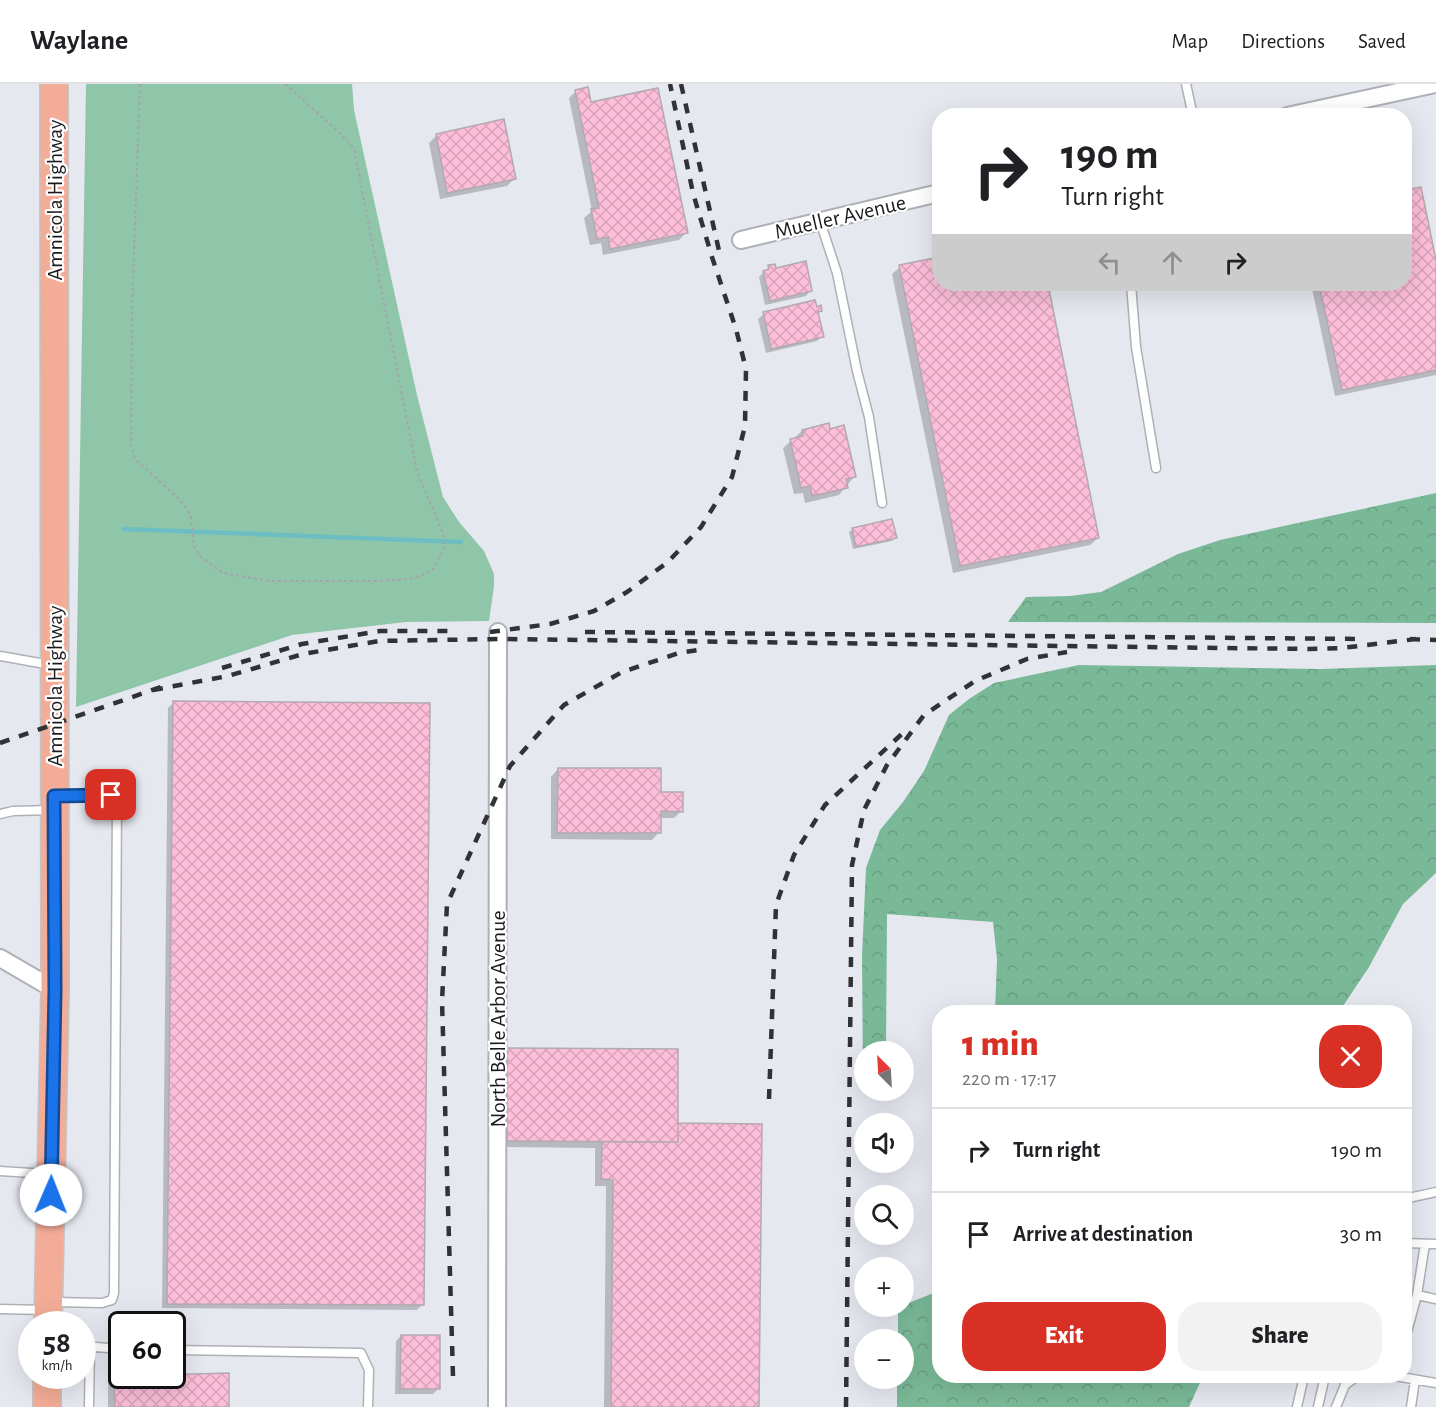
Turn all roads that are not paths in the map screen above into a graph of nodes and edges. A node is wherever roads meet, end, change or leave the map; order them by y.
1 (54, 84) edge
2 (1186, 84) edge
3 (1435, 84) edge
4 (1191, 108) edge
5 (1324, 108) edge
6 (932, 195) edge
7 (820, 221) junction
8 (741, 240) dead end
9 (1132, 291) edge
10 (1156, 468) dead end
11 (882, 503) dead end
12 (498, 632) dead end
13 (0, 656) edge
14 (54, 665) junction
15 (54, 803) junction
16 (0, 814) edge
17 (0, 958) edge
18 (55, 990) junction
19 (0, 1171) edge
20 (51, 1174) junction
21 (1436, 1192) edge
22 (1412, 1197) edge
23 (1412, 1243) edge
24 (1425, 1244) junction
25 (1436, 1244) edge
26 (1417, 1295) junction
27 (1436, 1299) edge
28 (0, 1309) edge
29 (33, 1311) edge
30 (49, 1311) edge
31 (56, 1311) edge
32 (1412, 1313) edge
33 (186, 1350) edge
34 (1412, 1379) edge
35 (1415, 1380) junction
36 (1302, 1383) edge
37 (1323, 1383) edge
38 (1348, 1383) edge
39 (1436, 1383) edge
40 (47, 1389) edge
41 (88, 1389) edge
42 (47, 1407) edge
43 (89, 1407) edge
44 (368, 1407) edge
45 (497, 1407) edge
46 (1297, 1407) edge
47 (1318, 1407) edge
48 (1336, 1407) edge
49 (1411, 1407) edge

1 - 14 main road, Amnicola Highway
2 - 4 lane
3 - 5 street
6 - 7 street, Mueller Avenue
7 - 8 street, Mueller Avenue
7 - 11 lane
9 - 10 lane
12 - 45 street, North Belle Arbor Avenue
13 - 14 lane
14 - 15 main road, Amnicola Highway
15 - 16 lane
15 - 18 main road, Amnicola Highway
15 - 31 lane
17 - 18 street
18 - 20 main road, Amnicola Highway
19 - 20 lane
20 - 30 main road, Amnicola Highway
21 - 22 lane
23 - 24 lane
24 - 25 lane
24 - 26 lane
26 - 27 lane
26 - 32 lane
28 - 29 lane
33 - 44 lane
34 - 35 lane
35 - 39 lane
35 - 49 lane
36 - 46 lane
37 - 47 lane
38 - 48 lane
40 - 42 main road
41 - 43 lane

